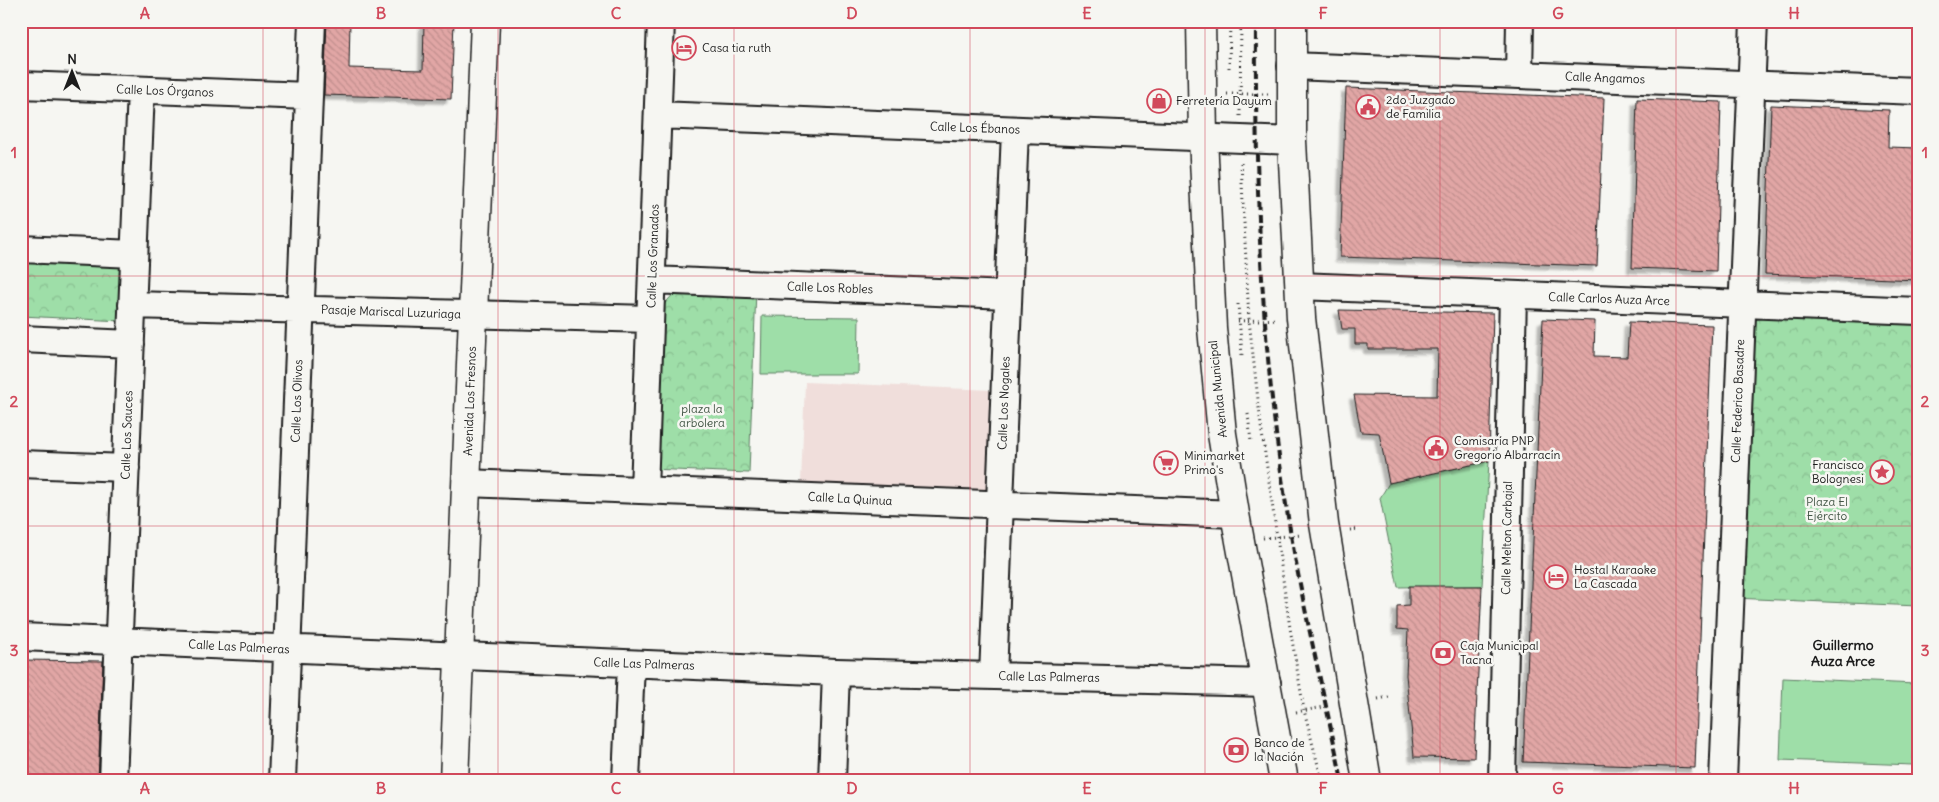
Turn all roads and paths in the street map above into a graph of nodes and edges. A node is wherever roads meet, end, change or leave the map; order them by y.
1 (312, 21) edge
2 (485, 21) edge
3 (661, 21) edge
4 (1200, 21) edge
5 (1230, 21) edge
6 (1241, 21) edge
7 (1292, 21) edge
8 (1520, 21) edge
9 (1754, 21) edge
10 (1292, 66) junction
11 (1518, 75) junction
12 (1229, 76) dead end
13 (1751, 84) junction
14 (21, 85) edge
15 (1229, 85) dead end
16 (141, 90) junction
17 (1918, 91) edge
18 (1202, 94) junction
19 (1229, 94) junction
20 (1240, 94) junction
21 (1292, 94) junction
22 (309, 96) junction
23 (1229, 101) dead end
24 (658, 115) junction
25 (1240, 118) dead end
26 (1015, 130) junction
27 (1203, 137) junction
28 (1292, 141) junction
29 (1241, 157) dead end
30 (21, 249) edge
31 (134, 254) junction
32 (652, 280) junction
33 (1299, 286) junction
34 (1008, 295) junction
35 (1513, 295) junction
36 (1238, 296) dead end
37 (1742, 304) junction
38 (132, 305) junction
39 (301, 310) junction
40 (1918, 311) edge
41 (473, 314) junction
42 (1301, 318) junction
43 (650, 319) junction
44 (1212, 320) junction
45 (1239, 320) junction
46 (1249, 320) junction
47 (21, 339) edge
48 (131, 344) junction
49 (1243, 365) dead end
50 (1247, 411) dead end
51 (1252, 450) dead end
52 (21, 464) edge
53 (126, 468) junction
54 (466, 483) junction
55 (644, 490) junction
56 (1000, 506) junction
57 (1359, 529) dead end
58 (1253, 533) junction
59 (1325, 533) junction
60 (1277, 537) junction
61 (21, 638) edge
62 (118, 642) junction
63 (287, 649) junction
64 (459, 656) junction
65 (631, 664) junction
66 (836, 672) junction
67 (993, 676) junction
68 (1266, 683) junction
69 (1389, 697) dead end
70 (1353, 702) junction
71 (1304, 710) junction
72 (1273, 715) junction
73 (113, 781) edge
74 (282, 781) edge
75 (454, 781) edge
76 (626, 781) edge
77 (832, 781) edge
78 (1284, 781) edge
79 (1322, 781) edge
80 (1366, 781) edge
81 (1502, 781) edge
82 (1723, 781) edge

1 - 22 street, Calle Los Olivos
2 - 41 main road, Avenida Los Fresnos
3 - 24 street, Calle Los Granados
4 - 18 main road, Avenida Municipal
5 - 12 path
6 - 20 path
7 - 10 main road
8 - 11 street
9 - 13 street, Calle Federico Basadre
10 - 11 street, Calle Angamos
10 - 21 main road
11 - 13 street, Calle Angamos
13 - 17 street, Calle Angamos
13 - 37 street, Calle Federico Basadre
14 - 16 street, Calle Los Órganos
15 - 19 path
16 - 22 street, Calle Los Órganos
16 - 31 street, Calle Los Sauces
18 - 19 path
18 - 27 main road, Avenida Municipal
19 - 20 path
19 - 23 path
20 - 21 path
20 - 25 path
21 - 28 main road
22 - 39 street, Calle Los Olivos
24 - 26 street, Calle Los Ébanos
24 - 32 street, Calle Los Granados
26 - 27 street, Calle Los Ébanos
26 - 34 street, Calle Los Nogales
27 - 28 street, Calle Los Ébanos
27 - 44 main road, Avenida Municipal
28 - 33 main road
29 - 46 path
30 - 31 street
31 - 38 street, Calle Los Sauces
32 - 34 street, Calle Los Robles
32 - 43 street, Calle Los Granados
33 - 35 street, Calle Carlos Auza Arce
33 - 42 main road
34 - 56 street, Calle Los Nogales
35 - 37 street, Calle Carlos Auza Arce
35 - 81 street, Calle Melton Carbajal
36 - 45 path
37 - 40 street, Calle Carlos Auza Arce
37 - 82 street, Calle Federico Basadre
38 - 39 street, Pasaje Mariscal Luzuriaga
38 - 48 street, Calle Los Sauces
39 - 41 street, Pasaje Mariscal Luzuriaga
39 - 63 street, Calle Los Olivos
41 - 43 street, Pasaje Mariscal Luzuriaga
41 - 54 main road, Avenida Los Fresnos
42 - 46 path
42 - 59 main road
43 - 55 street, Calle Los Granados
44 - 45 path
44 - 58 main road, Avenida Municipal
45 - 46 path
45 - 49 path
46 - 60 path
47 - 48 street
48 - 53 street, Calle Los Sauces
50 - 51 path
52 - 53 street
53 - 62 street, Calle Los Sauces
54 - 55 street, Calle La Quinua
54 - 64 main road, Avenida Los Fresnos
55 - 56 street, Calle La Quinua
56 - 58 street, Calle La Quinua
56 - 67 street, Calle Los Nogales
57 - 59 path
58 - 60 path
58 - 68 main road, Avenida Municipal
59 - 60 path
59 - 70 main road
60 - 71 path
61 - 62 street, Calle Las Palmeras
62 - 63 street, Calle Las Palmeras
62 - 73 street, Calle Los Sauces
63 - 64 street, Calle Las Palmeras
63 - 74 street, Calle Los Olivos
64 - 65 street, Calle Las Palmeras
64 - 75 main road, Avenida Los Fresnos
65 - 66 street, Calle Las Palmeras
65 - 76 street
66 - 67 street, Calle Las Palmeras
66 - 77 street
67 - 68 street, Calle Las Palmeras
68 - 72 main road, Avenida Municipal
69 - 70 path
70 - 71 path
70 - 80 main road
71 - 72 path
71 - 79 path
72 - 78 main road, Avenida Municipal

